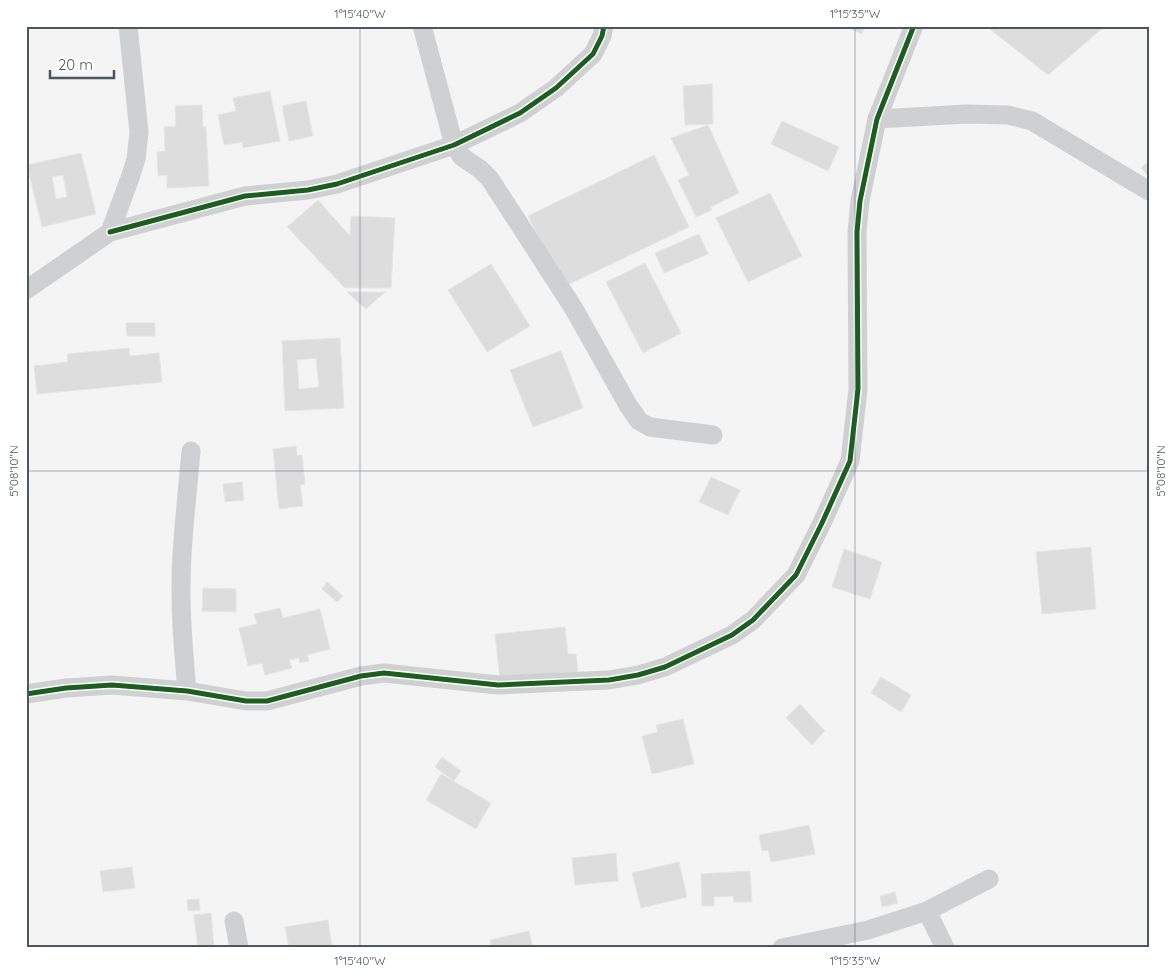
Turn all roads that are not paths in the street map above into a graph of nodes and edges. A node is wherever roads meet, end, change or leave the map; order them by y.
1 (128, 26) edge
2 (422, 26) edge
3 (604, 26) edge
4 (913, 28) dead end
5 (877, 119) junction
6 (454, 145) junction
7 (1149, 191) edge
8 (110, 232) junction
9 (26, 290) edge
10 (713, 435) dead end
11 (191, 451) dead end
12 (187, 690) junction
13 (26, 694) edge
14 (989, 879) dead end
15 (927, 911) junction
16 (234, 920) dead end
17 (239, 948) edge
18 (782, 948) edge
19 (945, 948) edge

1 - 8 street
2 - 6 street
3 - 6 street
4 - 5 street
5 - 7 street
5 - 12 street
6 - 8 street
6 - 10 street
8 - 9 street
11 - 12 street
12 - 13 street
14 - 15 street
15 - 18 street
15 - 19 street
16 - 17 street

